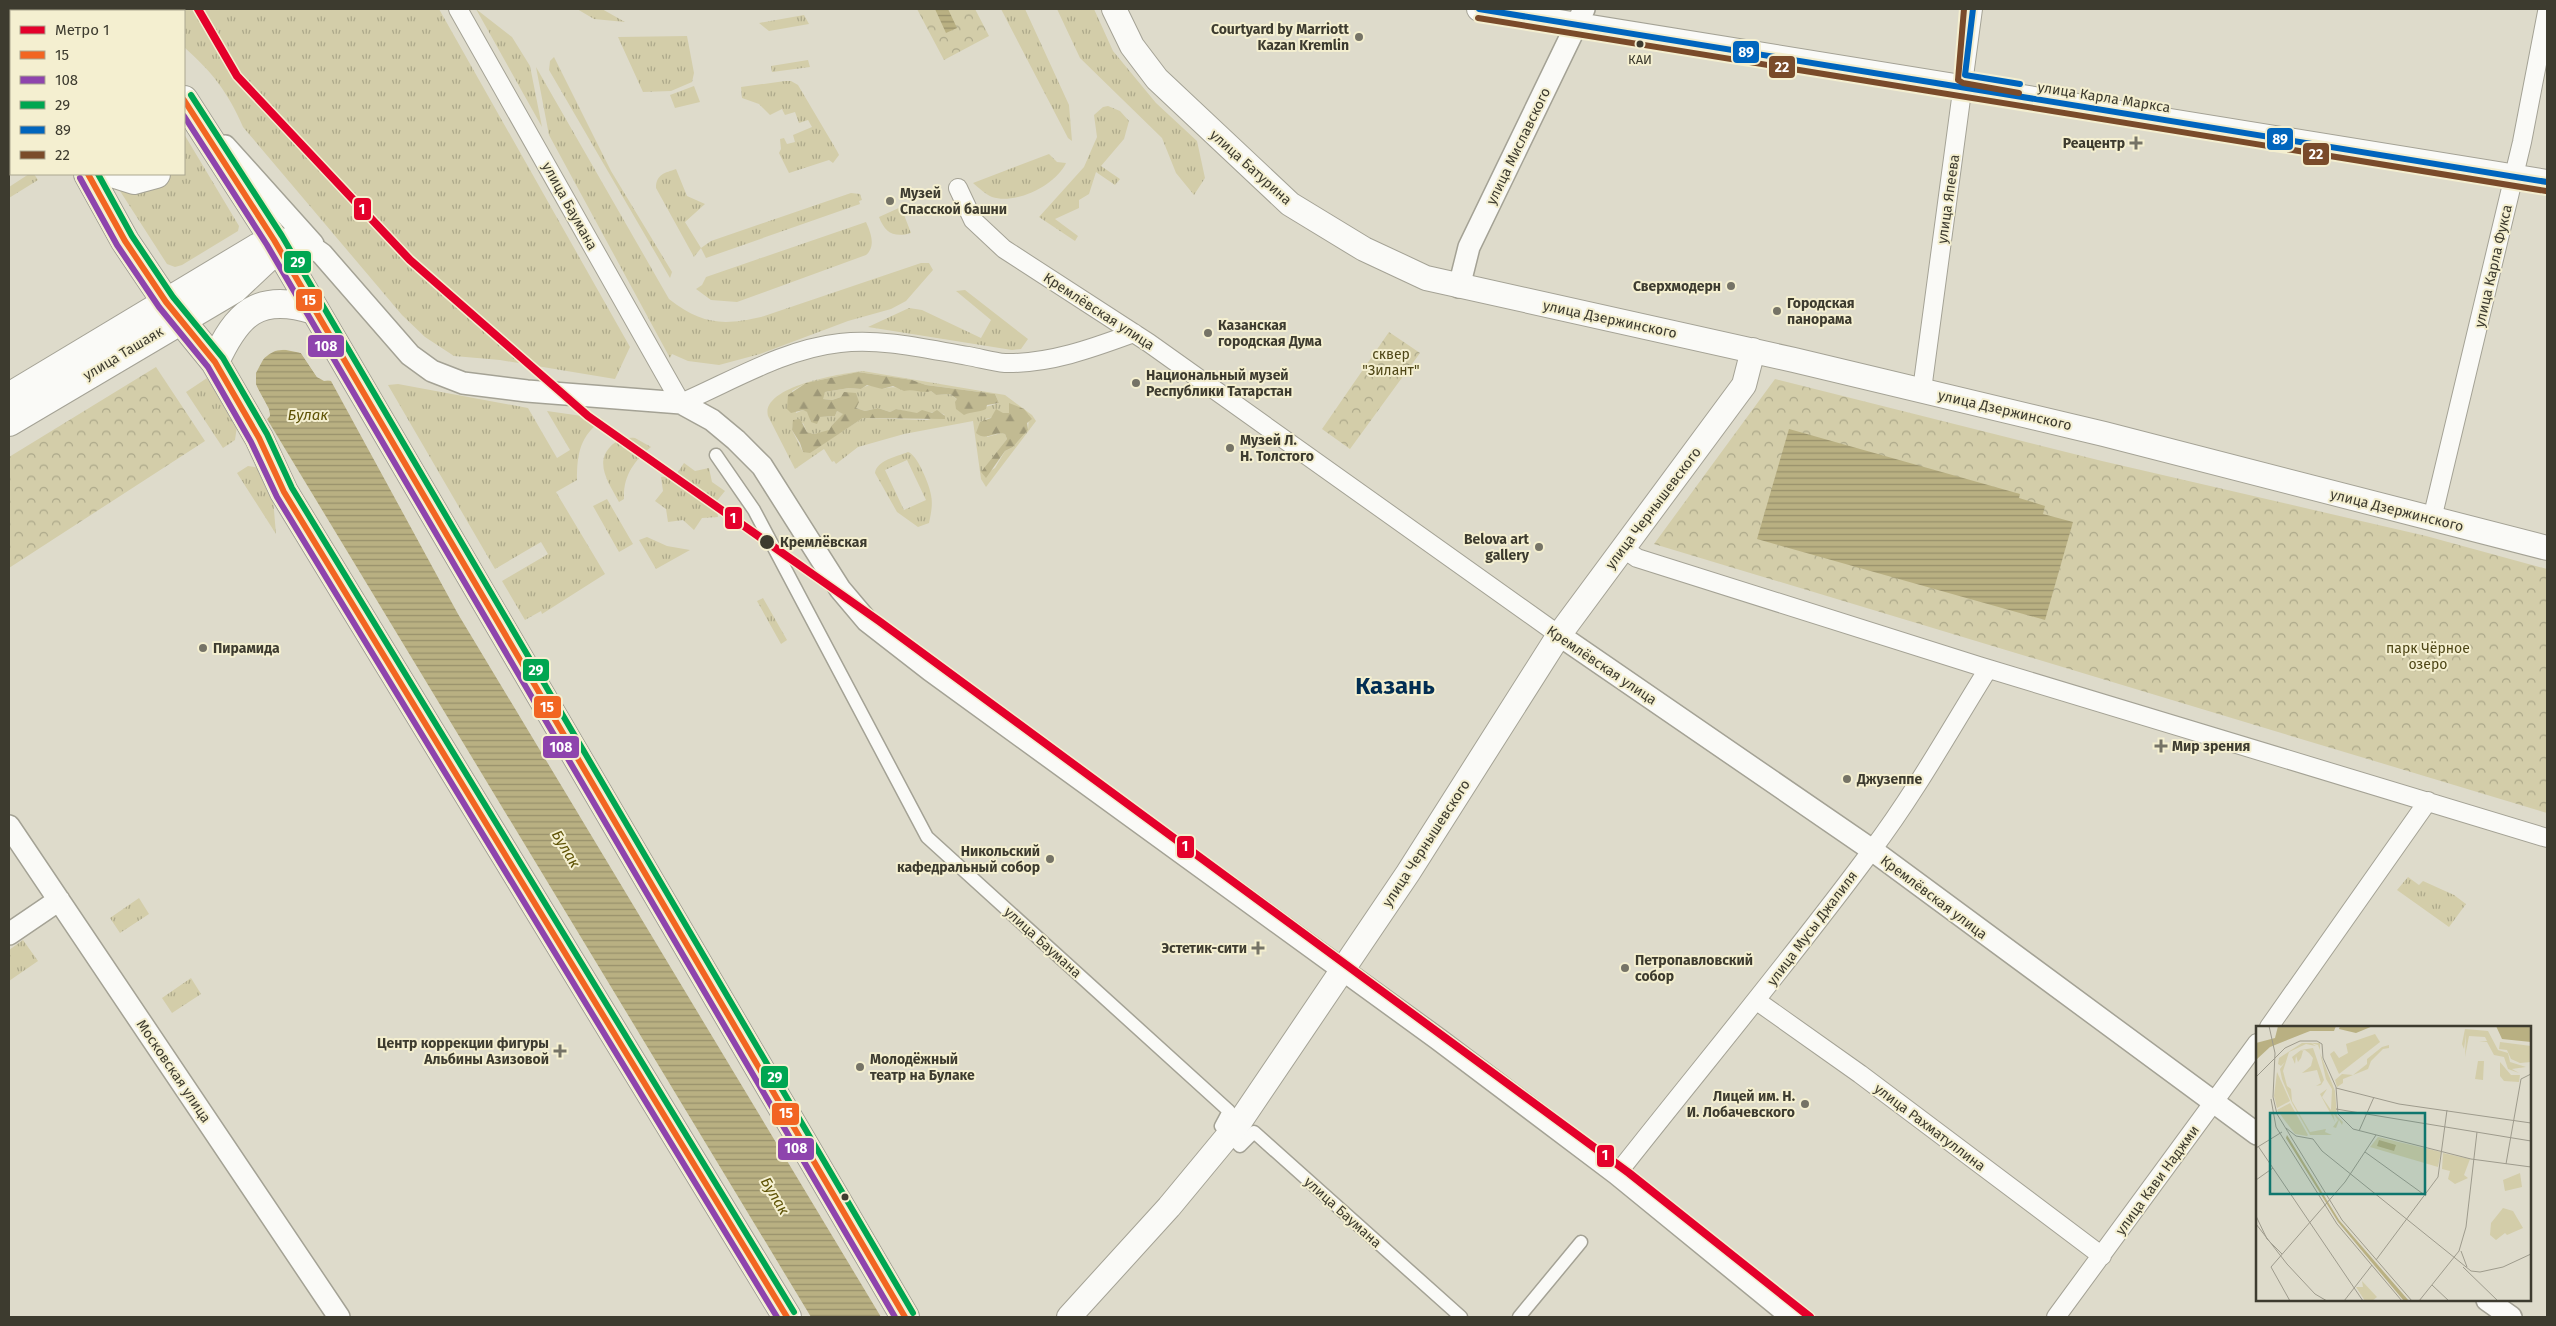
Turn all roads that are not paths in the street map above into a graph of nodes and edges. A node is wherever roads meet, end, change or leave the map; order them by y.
1 (458, 9) edge
2 (1114, 9) edge
3 (1479, 9) edge
4 (1541, 9) edge
5 (1973, 9) edge
6 (2547, 12) edge
7 (1580, 16) edge
8 (1964, 80) junction
9 (185, 102) edge
10 (185, 103) edge
11 (2547, 169) edge
12 (2515, 170) junction
13 (88, 175) edge
14 (118, 175) edge
15 (152, 175) edge
16 (2547, 182) edge
17 (958, 188) dead end
18 (274, 240) junction
19 (322, 254) junction
20 (1459, 286) junction
21 (314, 310) junction
22 (173, 311) junction
23 (1134, 333) junction
24 (1753, 350) junction
25 (215, 362) junction
26 (1922, 390) junction
27 (9, 397) edge
28 (681, 403) junction
29 (9, 422) edge
30 (716, 455) dead end
31 (2432, 519) junction
32 (2547, 548) edge
33 (1624, 549) junction
34 (1559, 635) junction
35 (1988, 669) junction
36 (2428, 801) junction
37 (9, 826) edge
38 (2547, 838) edge
39 (1872, 850) junction
40 (59, 900) junction
41 (9, 934) edge
42 (1344, 970) junction
43 (1757, 1001) junction
44 (2270, 1026) edge
45 (2256, 1044) edge
46 (2214, 1103) junction
47 (2256, 1133) edge
48 (1230, 1134) junction
49 (1617, 1174) junction
50 (1581, 1242) dead end
51 (2102, 1256) junction
52 (2488, 1301) edge
53 (339, 1317) edge
54 (787, 1317) edge
55 (905, 1317) edge
56 (1069, 1317) edge
57 (1461, 1317) edge
58 (1519, 1317) edge
59 (1792, 1317) edge
60 (2056, 1317) edge
61 (2511, 1317) edge

1 - 28 street, улица Баумана
2 - 20 main road, улица Батурина
3 - 7 main road, улица Карла Маркса
4 - 7 main road, улица Карла Маркса
5 - 8 street, улица Япеева
6 - 12 street, улица Карла Фукса
7 - 8 main road, улица Карла Маркса
7 - 20 street, улица Миславского
8 - 12 main road, улица Карла Маркса
8 - 26 street, улица Япеева
9 - 19 street
10 - 18 main road
11 - 12 main road, улица Карла Маркса
12 - 16 main road, улица Карла Маркса
12 - 31 street, улица Карла Фукса
13 - 22 main road
14 - 15 main road
17 - 23 street, Кремлёвская улица
18 - 19 street
18 - 21 main road
18 - 22 main road, улица Ташаяк
19 - 28 street
20 - 24 main road, улица Дзержинского
21 - 25 main road
21 - 55 main road
22 - 25 main road
22 - 27 main road, улица Ташаяк
22 - 29 main road, улица Ташаяк
23 - 28 street
23 - 34 street, Кремлёвская улица
24 - 26 main road, улица Дзержинского
24 - 33 main road, улица Чернышевского
25 - 54 main road
26 - 31 main road, улица Дзержинского
28 - 42 street
30 - 48 street, улица Баумана
31 - 32 main road, улица Дзержинского
33 - 34 main road, улица Чернышевского
33 - 35 street
34 - 39 street, Кремлёвская улица
34 - 42 main road, улица Чернышевского
35 - 36 street
35 - 39 street, улица Мусы Джалиля
36 - 38 street
36 - 44 street
37 - 40 street, Московская улица
39 - 43 street, улица Мусы Джалиля
39 - 46 street, Кремлёвская улица
40 - 41 street
40 - 53 street, Московская улица
42 - 48 main road, улица Чернышевского
42 - 49 street
43 - 49 street, улица Мусы Джалиля
43 - 51 street, улица Рахматуллина
45 - 46 street, улица Кави Наджми
46 - 47 street, Кремлёвская улица
46 - 51 street, улица Кави Наджми
48 - 56 main road, улица Чернышевского
48 - 57 street, улица Баумана
49 - 59 street
50 - 58 street
51 - 60 street, улица Кави Наджми
52 - 61 street

